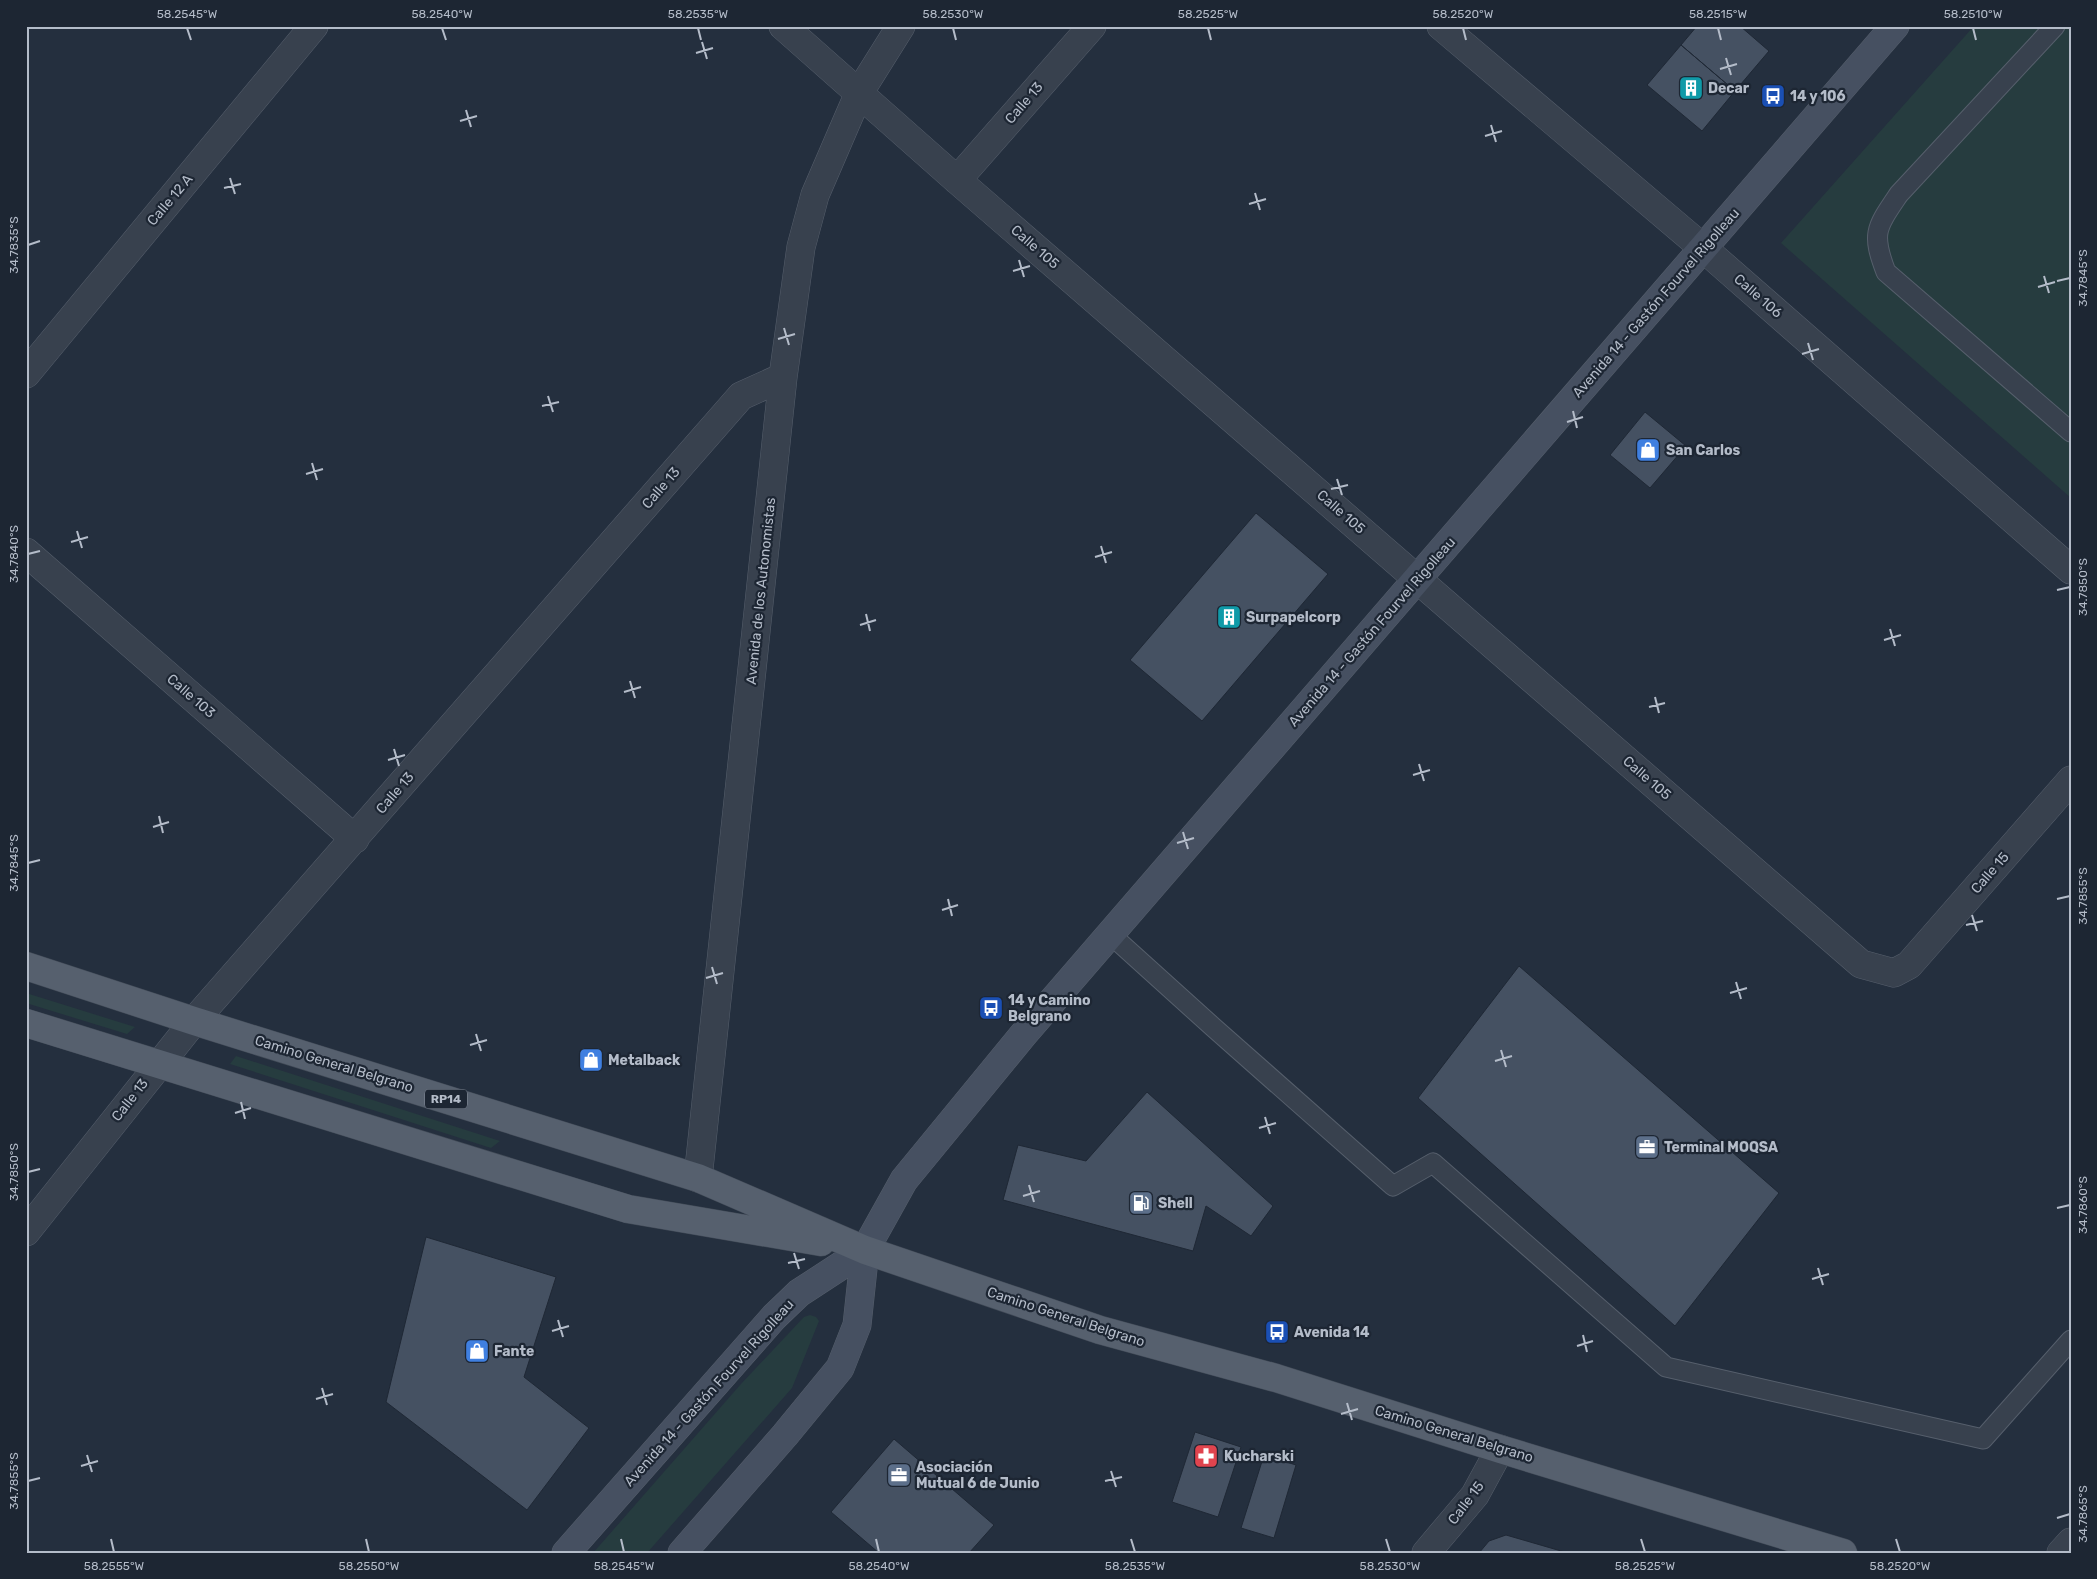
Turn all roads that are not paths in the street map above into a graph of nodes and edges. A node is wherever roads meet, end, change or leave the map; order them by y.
1 (314, 26) edge
2 (783, 26) edge
3 (901, 26) edge
4 (1092, 26) edge
5 (1441, 26) edge
6 (1895, 26) edge
7 (2055, 26) edge
8 (859, 93) junction
9 (957, 180) junction
10 (1704, 248) junction
11 (26, 374) edge
12 (783, 377) junction
13 (2071, 432) edge
14 (26, 552) edge
15 (2071, 570) edge
16 (1418, 579) junction
17 (2071, 780) edge
18 (355, 839) junction
19 (1110, 934) junction
20 (1909, 965) joint
21 (26, 966) edge
22 (194, 1021) junction
23 (26, 1023) edge
24 (158, 1065) junction
25 (698, 1178) junction
26 (26, 1232) edge
27 (865, 1250) junction
28 (2071, 1340) edge
29 (1500, 1449) junction
30 (2071, 1542) edge
31 (566, 1553) edge
32 (682, 1553) edge
33 (1426, 1553) edge
34 (1843, 1553) edge
35 (2062, 1553) edge

1 - 11 street, Calle 12 A
2 - 8 street, Calle 105
3 - 8 street, Avenida de los Autonomistas
4 - 9 street, Calle 13
5 - 10 street, Calle 106
6 - 10 main road, Avenida 14 - Gastón Fourvel Rigolleau
7 - 13 lane
8 - 9 street, Calle 105
8 - 12 street, Avenida de los Autonomistas
9 - 16 street, Calle 105
10 - 15 street, Calle 106
10 - 16 main road, Avenida 14 - Gastón Fourvel Rigolleau
12 - 18 street, Calle 13
12 - 25 street, Avenida de los Autonomistas
14 - 18 street, Calle 103
16 - 19 main road, Avenida 14 - Gastón Fourvel Rigolleau
16 - 20 street, Calle 105
17 - 20 street, Calle 15
18 - 22 street, Calle 13
19 - 27 main road, Avenida 14 - Gastón Fourvel Rigolleau
19 - 28 lane
21 - 22 main road, Camino General Belgrano / RP14
22 - 24 street, Calle 13
22 - 25 main road, Camino General Belgrano / RP14
23 - 24 main road, Camino General Belgrano / RP14
24 - 26 street, Calle 13
24 - 27 main road, Camino General Belgrano / RP14
25 - 27 main road, Camino General Belgrano / RP14
27 - 29 main road, Camino General Belgrano / RP14
27 - 31 main road, Avenida 14 - Gastón Fourvel Rigolleau
27 - 32 main road, Avenida 14 - Gastón Fourvel Rigolleau
29 - 33 street, Calle 15
29 - 34 main road, Camino General Belgrano / RP14
30 - 35 street

